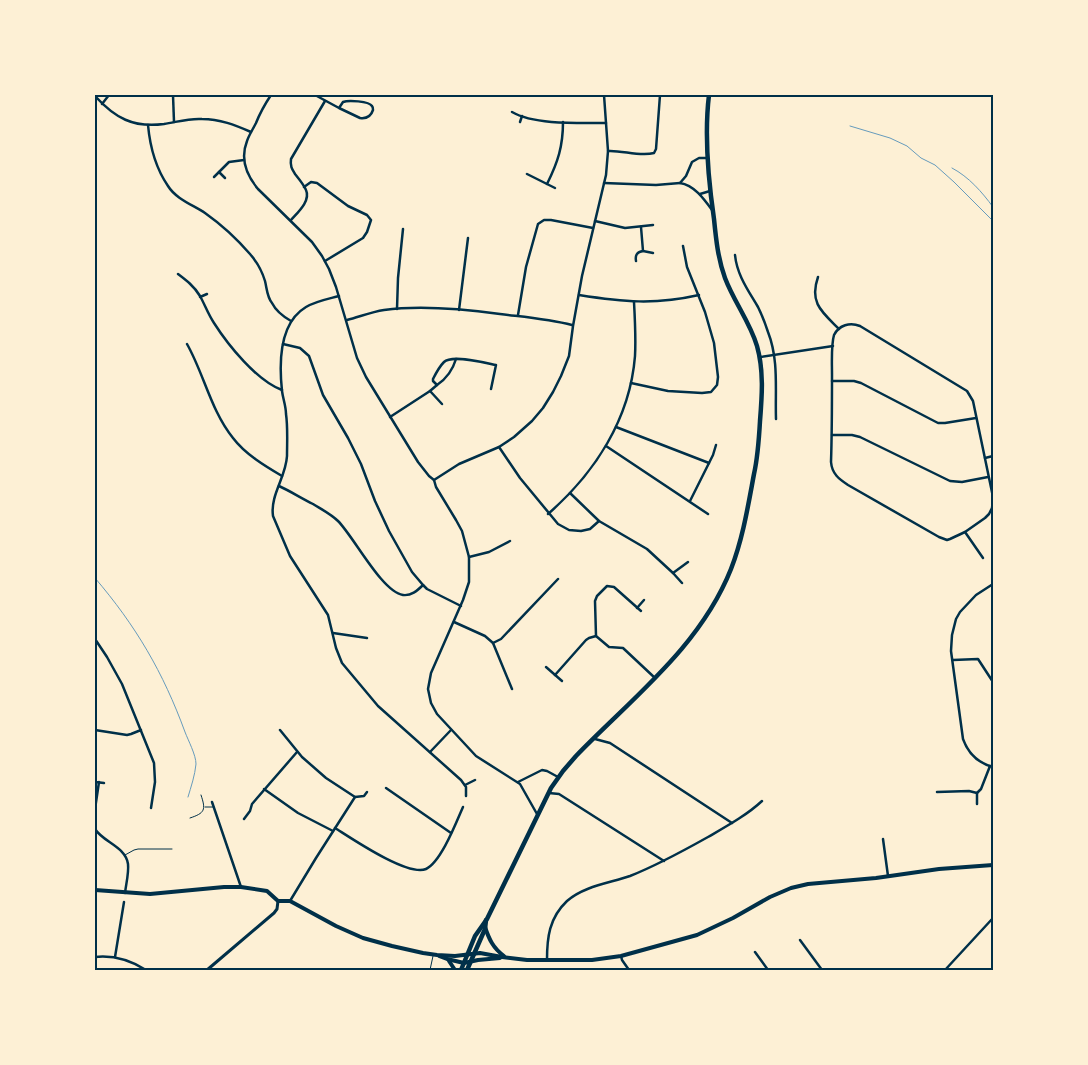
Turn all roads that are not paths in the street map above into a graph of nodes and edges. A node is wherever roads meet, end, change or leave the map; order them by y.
1 (109, 95) edge
2 (173, 95) edge
3 (271, 95) edge
4 (315, 95) edge
5 (604, 95) edge
6 (660, 95) edge
7 (708, 95) edge
8 (95, 96) edge
9 (324, 101) junction
10 (102, 104) junction
11 (339, 108) junction
12 (512, 112) dead end
13 (522, 116) junction
14 (174, 122) junction
15 (520, 122) dead end
16 (563, 122) junction
17 (606, 123) junction
18 (148, 125) junction
19 (251, 132) junction
20 (608, 151) junction
21 (707, 158) junction
22 (244, 160) junction
23 (218, 172) junction
24 (527, 174) dead end
25 (214, 177) dead end
26 (225, 178) dead end
27 (604, 183) junction
28 (680, 183) junction
29 (547, 184) junction
30 (304, 187) junction
31 (555, 188) dead end
32 (710, 191) junction
33 (699, 194) junction
34 (713, 211) junction
35 (291, 220) junction
36 (595, 221) junction
37 (653, 225) dead end
38 (641, 227) junction
39 (403, 228) dead end
40 (593, 228) junction
41 (468, 238) dead end
42 (683, 246) dead end
43 (643, 251) junction
44 (653, 253) dead end
45 (735, 255) dead end
46 (736, 260) junction
47 (325, 261) junction
48 (636, 261) dead end
49 (730, 261) dead end
50 (178, 274) dead end
51 (818, 277) dead end
52 (207, 294) dead end
53 (579, 294) junction
54 (699, 295) junction
55 (339, 296) junction
56 (200, 297) junction
57 (634, 302) junction
58 (397, 308) junction
59 (459, 310) junction
60 (518, 316) junction
61 (347, 320) junction
62 (291, 321) junction
63 (573, 326) junction
64 (839, 329) junction
65 (187, 344) dead end
66 (284, 344) junction
67 (833, 346) junction
68 (774, 355) junction
69 (760, 358) junction
70 (456, 359) junction
71 (832, 381) junction
72 (630, 383) junction
73 (437, 386) junction
74 (491, 389) dead end
75 (282, 390) junction
76 (430, 391) junction
77 (442, 404) dead end
78 (776, 414) junction
79 (771, 415) dead end
80 (390, 417) junction
81 (976, 418) junction
82 (776, 419) dead end
83 (616, 427) junction
84 (832, 435) junction
85 (716, 445) dead end
86 (606, 446) junction
87 (499, 447) junction
88 (993, 456) edge
89 (985, 458) junction
90 (709, 463) junction
91 (282, 476) junction
92 (988, 477) junction
93 (434, 480) junction
94 (279, 486) junction
95 (570, 492) junction
96 (993, 498) edge
97 (690, 502) junction
98 (548, 514) junction
99 (708, 514) dead end
100 (599, 521) junction
101 (965, 532) junction
102 (510, 541) dead end
103 (469, 557) junction
104 (983, 558) dead end
105 (688, 562) dead end
106 (674, 573) junction
107 (558, 579) dead end
108 (682, 583) dead end
109 (993, 584) edge
110 (423, 586) junction
111 (644, 600) dead end
112 (461, 606) junction
113 (637, 608) junction
114 (641, 611) dead end
115 (454, 622) junction
116 (333, 633) junction
117 (596, 636) junction
118 (367, 638) dead end
119 (95, 639) edge
120 (493, 643) junction
121 (952, 660) junction
122 (546, 667) dead end
123 (555, 675) junction
124 (655, 678) junction
125 (562, 681) dead end
126 (993, 682) edge
127 (512, 689) dead end
128 (95, 730) edge
129 (141, 730) junction
130 (280, 730) dead end
131 (451, 730) junction
132 (593, 739) junction
133 (298, 752) junction
134 (430, 752) junction
135 (992, 766) edge
136 (558, 777) junction
137 (475, 780) dead end
138 (97, 782) edge
139 (518, 782) junction
140 (104, 783) dead end
141 (465, 785) junction
142 (386, 788) dead end
143 (264, 789) junction
144 (367, 792) dead end
145 (937, 792) dead end
146 (548, 793) junction
147 (977, 794) junction
148 (201, 795) dead end
149 (466, 796) dead end
150 (356, 797) junction
151 (762, 801) dead end
152 (212, 802) dead end
153 (977, 804) dead end
154 (463, 806) dead end
155 (204, 807) junction
156 (214, 807) junction
157 (151, 808) dead end
158 (95, 809) edge
159 (537, 814) junction
160 (190, 818) dead end
161 (244, 819) dead end
162 (732, 823) junction
163 (95, 829) edge
164 (334, 830) junction
165 (451, 833) junction
166 (883, 839) dead end
167 (172, 849) dead end
168 (125, 855) junction
169 (664, 861) junction
170 (993, 865) edge
171 (888, 876) junction
172 (241, 887) junction
173 (95, 890) edge
174 (125, 892) junction
175 (278, 901) junction
176 (290, 901) junction
177 (124, 902) dead end
178 (993, 918) edge
179 (487, 919) junction
180 (485, 926) junction
181 (800, 940) dead end
182 (755, 952) dead end
183 (474, 953) junction
184 (467, 954) junction
185 (435, 955) junction
186 (95, 956) edge
187 (621, 956) junction
188 (115, 957) junction
189 (504, 957) junction
190 (447, 960) junction
191 (547, 960) junction
192 (464, 962) junction
193 (470, 962) junction
194 (146, 970) edge
195 (207, 970) edge
196 (430, 970) edge
197 (456, 970) edge
198 (461, 970) edge
199 (467, 970) edge
200 (629, 970) edge
201 (768, 970) edge
202 (822, 970) edge
203 (945, 970) edge

1 - 10 street
2 - 14 street
3 - 19 street
4 - 9 street
5 - 17 street
6 - 20 street
7 - 21 main road
8 - 10 street
9 - 11 street
9 - 30 street
10 - 18 street
11 - 11 street
12 - 13 street
13 - 15 street
13 - 16 street
14 - 18 street
14 - 19 street
16 - 17 street
16 - 29 street
17 - 20 street
18 - 62 street
19 - 22 street
20 - 27 street
21 - 28 street
21 - 32 main road
22 - 23 street
22 - 35 street
23 - 25 street
23 - 26 street
24 - 29 street
27 - 28 street
27 - 36 street
28 - 33 street
29 - 31 street
30 - 35 street
30 - 47 street
32 - 33 street
32 - 34 main road
33 - 34 street
34 - 69 main road
35 - 47 street
36 - 38 street
36 - 40 street
37 - 38 street
38 - 43 street
39 - 58 street
40 - 53 street
40 - 60 street
41 - 59 street
42 - 54 street
43 - 44 street
43 - 48 street
45 - 46 street
46 - 49 street
46 - 68 street
47 - 55 street
50 - 56 street
51 - 64 street
52 - 56 street
53 - 57 street
53 - 63 street
54 - 57 street
54 - 72 street
55 - 61 street
55 - 62 street
56 - 75 street
57 - 72 street
58 - 59 street
58 - 61 street
59 - 60 street
60 - 63 street
61 - 80 street
62 - 66 street
63 - 87 street
64 - 67 street
64 - 81 street
65 - 91 street
66 - 75 street
66 - 110 street
67 - 68 street
67 - 71 street
68 - 69 street
68 - 78 street
69 - 124 main road
70 - 73 street
70 - 73 street
70 - 74 street
71 - 81 street
71 - 84 street
72 - 83 street
73 - 76 street
75 - 91 street
76 - 77 street
76 - 80 street
78 - 79 street
78 - 82 street
80 - 93 street
81 - 89 street
83 - 86 street
83 - 90 street
84 - 92 street
84 - 101 street
85 - 90 street
86 - 95 street
86 - 97 street
87 - 93 street
87 - 98 street
88 - 89 street
89 - 92 street
90 - 97 street
91 - 94 street
92 - 96 street
93 - 103 street
94 - 110 street
94 - 116 street
95 - 98 street
95 - 100 street
96 - 101 street
97 - 99 street
98 - 100 street
100 - 106 street
101 - 104 street
102 - 103 street
103 - 112 street
105 - 106 street
106 - 108 street
107 - 120 street
109 - 121 street
110 - 112 street
111 - 113 street
112 - 115 street
113 - 114 street
113 - 117 street
115 - 120 street
115 - 131 street
116 - 118 street
116 - 134 street
117 - 123 street
117 - 124 street
119 - 129 street
120 - 127 street
121 - 126 street
121 - 135 street
122 - 123 street
123 - 125 street
124 - 132 main road
128 - 129 street
129 - 157 street
130 - 133 street
131 - 134 street
131 - 139 street
132 - 136 main road
132 - 162 street
133 - 143 street
133 - 150 street
134 - 141 street
135 - 147 street
136 - 139 street
136 - 146 main road
137 - 141 street
138 - 140 street
138 - 158 street
139 - 159 street
141 - 149 street
142 - 165 street
143 - 161 street
143 - 164 street
144 - 150 street
145 - 147 street
146 - 159 main road
146 - 169 street
147 - 153 street
148 - 155 lane
150 - 164 street
151 - 162 street
152 - 156 street
154 - 165 street
155 - 156 lane
155 - 160 lane
156 - 172 street
159 - 179 main road
162 - 169 street
163 - 168 street
164 - 165 street
164 - 176 street
166 - 171 street
167 - 168 lane
168 - 174 street
169 - 191 street
170 - 171 main road
171 - 187 main road
172 - 174 main road
172 - 175 main road
173 - 174 main road
175 - 176 main road
175 - 195 street
176 - 185 main road
177 - 188 street
178 - 203 street
179 - 180 main road
179 - 184 main road
180 - 183 main road
180 - 189 main road
181 - 202 street
182 - 201 street
183 - 184 main road
183 - 189 main road
183 - 193 main road
184 - 185 main road
184 - 192 main road
185 - 190 main road
185 - 196 lane
186 - 188 street
187 - 191 main road
187 - 200 street
188 - 194 street
189 - 191 main road
189 - 193 main road
190 - 192 main road
190 - 197 main road
192 - 193 main road
192 - 198 main road
193 - 199 main road

